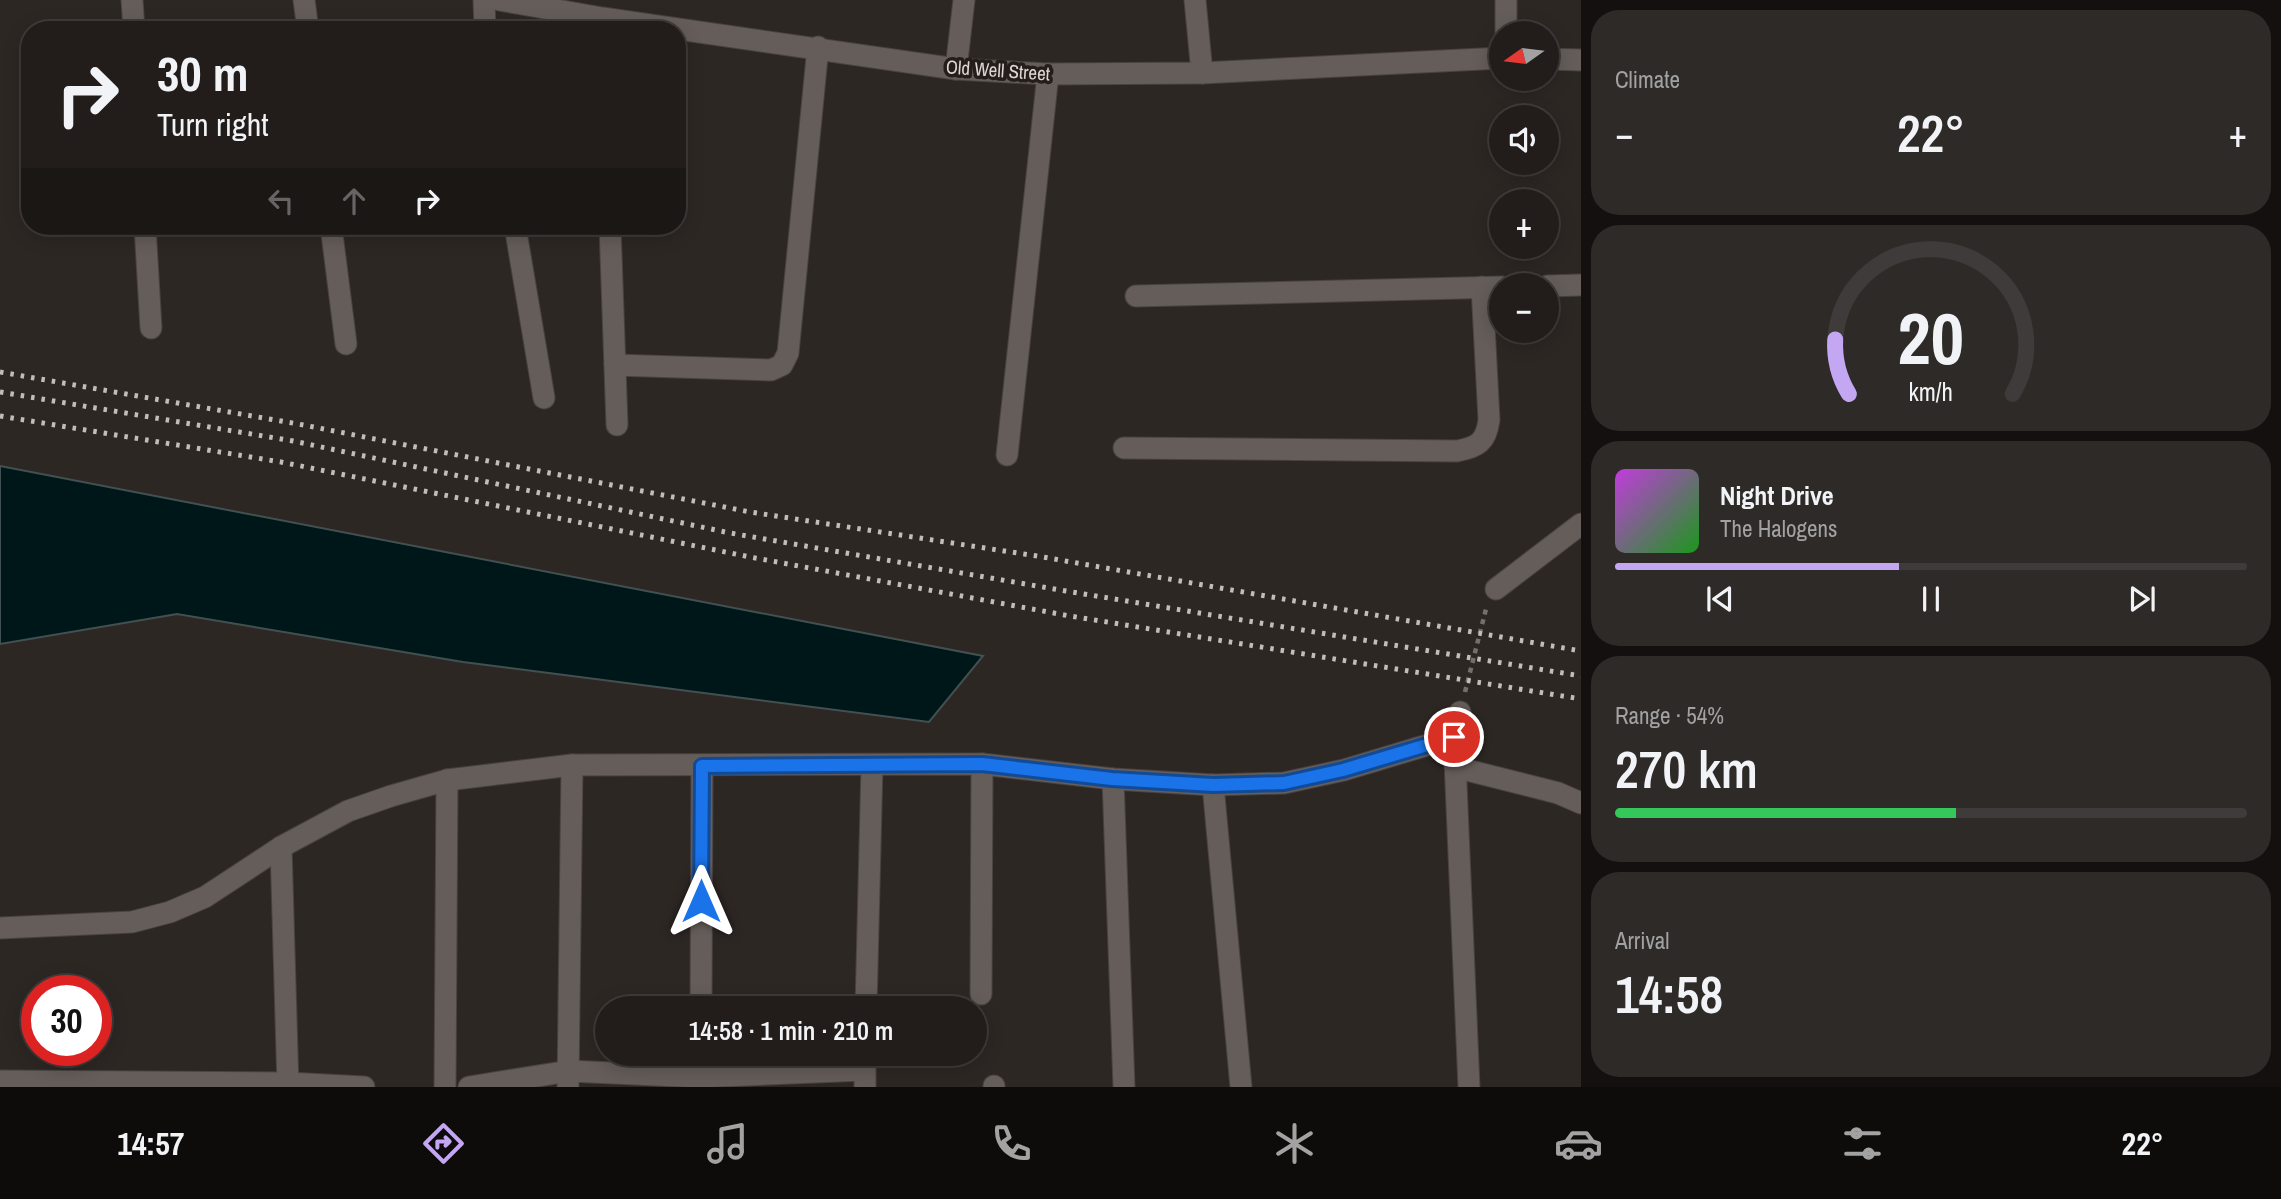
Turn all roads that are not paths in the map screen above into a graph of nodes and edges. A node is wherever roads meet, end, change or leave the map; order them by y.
1 (132, 0) edge
2 (304, 0) edge
3 (484, 0) edge
4 (499, 0) edge
5 (964, 0) edge
6 (1195, 0) edge
7 (1506, 0) edge
8 (601, 16) edge
9 (133, 21) edge
10 (307, 21) edge
11 (485, 21) edge
12 (636, 21) edge
13 (1506, 21) edge
14 (686, 28) edge
15 (818, 47) junction
16 (1489, 59) edge
17 (1559, 59) edge
18 (1581, 60) edge
19 (956, 69) junction
20 (1202, 73) junction
21 (1048, 74) junction
22 (145, 235) edge
23 (332, 235) edge
24 (517, 235) edge
25 (610, 235) edge
26 (1581, 285) edge
27 (1559, 286) edge
28 (1489, 287) edge
29 (1136, 296) dead end
30 (150, 328) dead end
31 (1491, 343) edge
32 (346, 344) dead end
33 (615, 365) junction
34 (544, 398) dead end
35 (617, 425) dead end
36 (1124, 448) dead end
37 (1007, 455) dead end
38 (1581, 524) edge
39 (1496, 589) road end
40 (1460, 712) road end
41 (1454, 737) junction
42 (982, 764) junction
43 (572, 765) junction
44 (872, 765) junction
45 (702, 766) junction
46 (1455, 767) junction
47 (1112, 779) junction
48 (447, 780) junction
49 (1213, 785) junction
50 (1581, 803) edge
51 (281, 847) junction
52 (0, 928) edge
53 (981, 994) dead end
54 (701, 996) edge
55 (866, 996) edge
56 (701, 1066) edge
57 (865, 1070) edge
58 (701, 1077) junction
59 (568, 1079) edge
60 (0, 1081) edge
61 (173, 1085) edge
62 (288, 1085) edge
63 (364, 1087) edge
64 (445, 1087) edge
65 (469, 1087) edge
66 (1124, 1087) edge
67 (1241, 1087) edge
68 (1469, 1087) edge

1 - 9 street
2 - 10 street
3 - 11 street
4 - 8 street, Old Well Street
5 - 19 street
6 - 20 street
7 - 13 street
8 - 12 street, Old Well Street
14 - 15 street, Old Well Street
15 - 19 street, Old Well Street
15 - 33 street
16 - 20 street, Old Well Street
17 - 18 street
19 - 21 street, Old Well Street
20 - 21 street, Old Well Street
21 - 37 street
22 - 30 street
23 - 32 street
24 - 34 street
25 - 33 street
26 - 27 street
28 - 29 street
31 - 36 street
33 - 35 street
38 - 39 street
40 - 41 street
41 - 46 street
41 - 49 street
42 - 44 street
42 - 47 street
42 - 53 street
43 - 45 street
43 - 48 street
43 - 59 street
44 - 45 street
44 - 55 street
45 - 54 street
46 - 50 street
46 - 68 street
47 - 49 street
47 - 66 street
48 - 51 street
48 - 64 street
49 - 67 street
51 - 52 street
51 - 62 street
56 - 58 street
57 - 58 street
58 - 59 street
59 - 65 street
60 - 61 street
61 - 62 street
62 - 63 street

